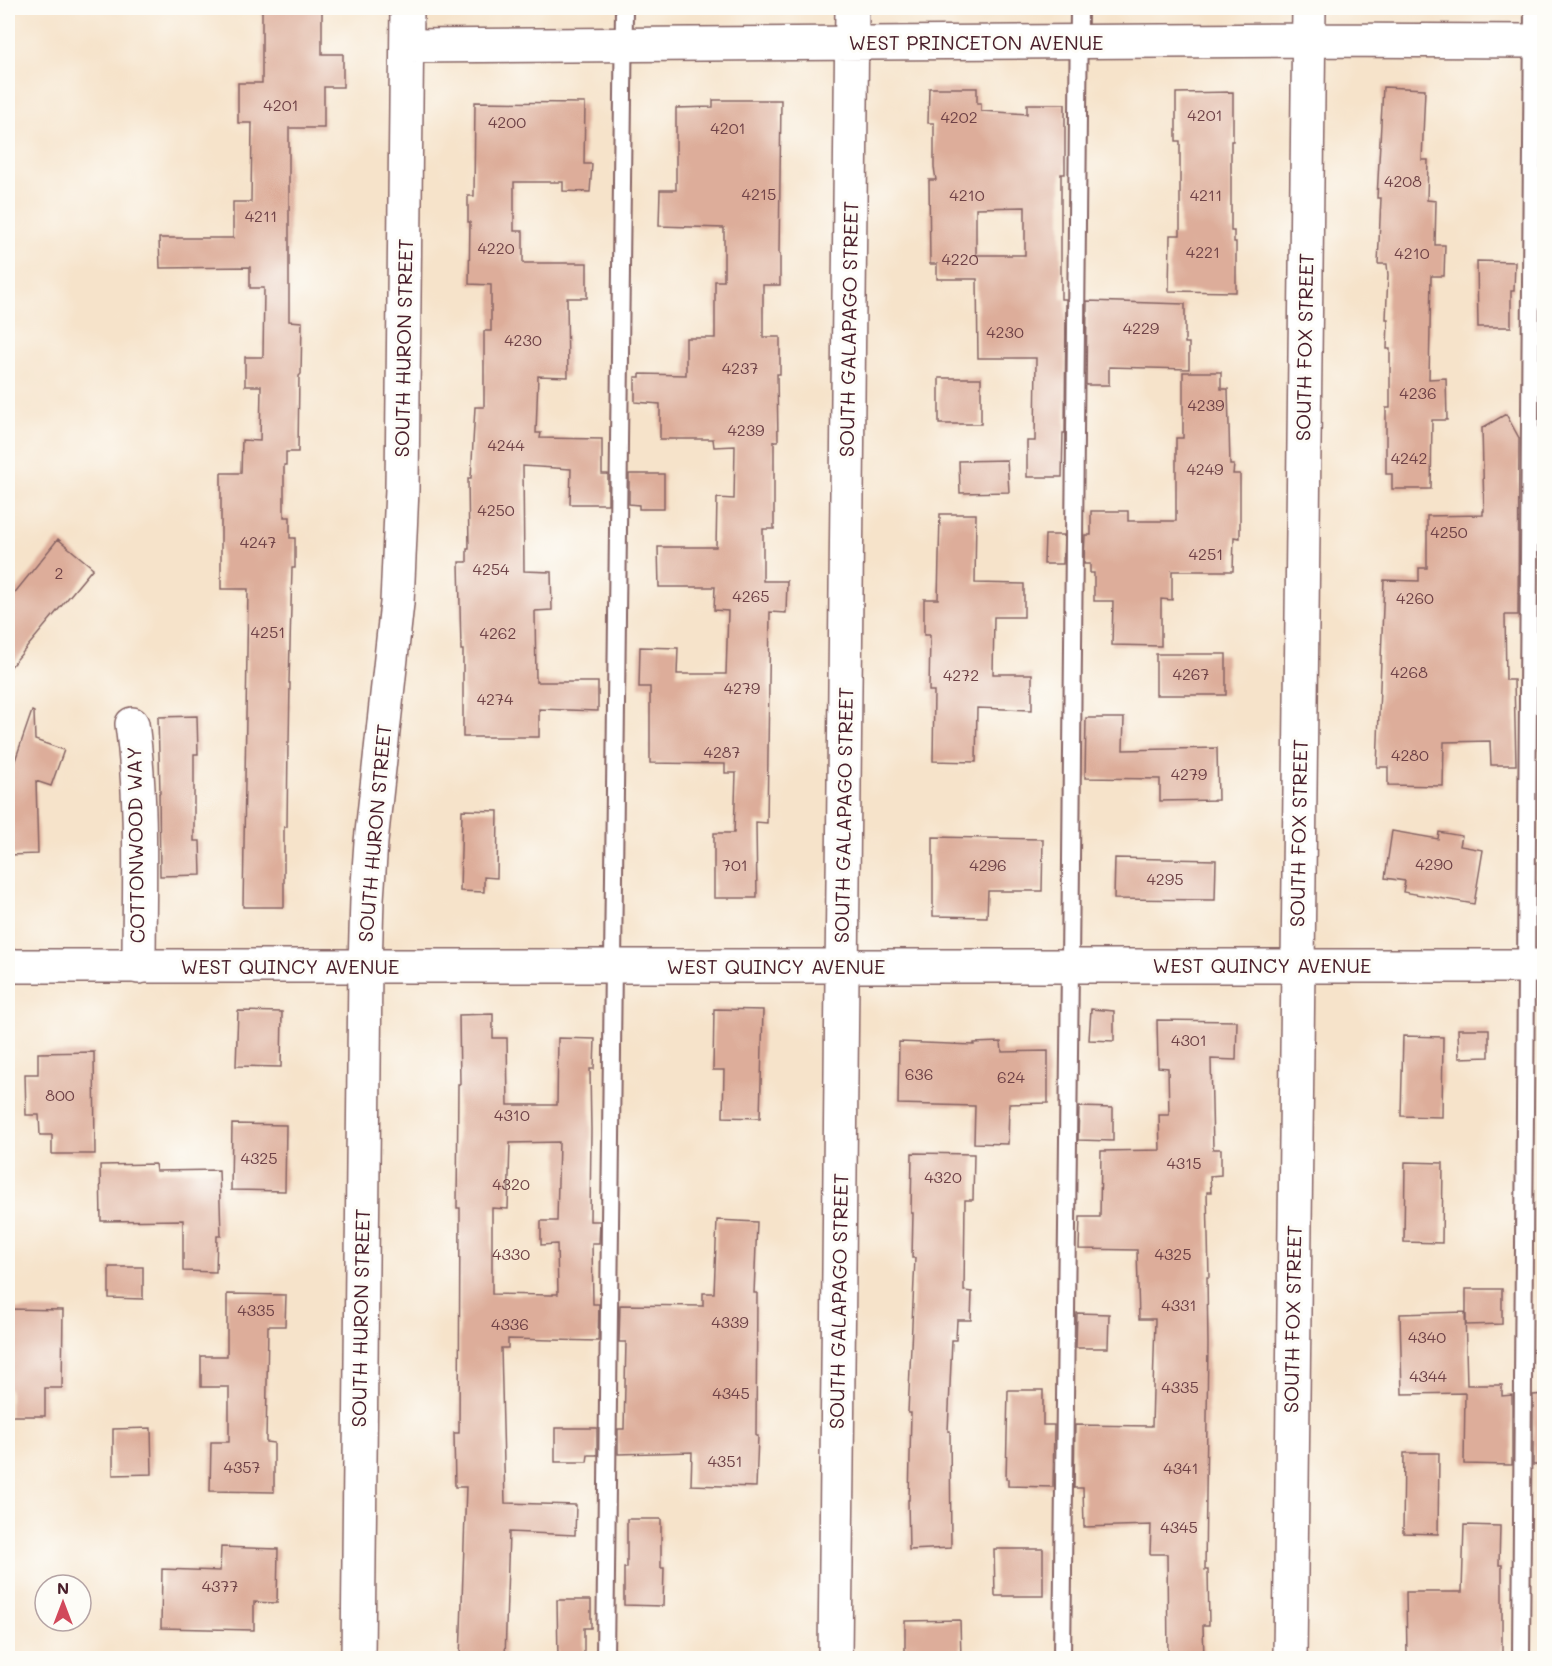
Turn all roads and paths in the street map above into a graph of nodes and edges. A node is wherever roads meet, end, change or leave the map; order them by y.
1 (407, 8) edge
2 (624, 8) edge
3 (852, 8) edge
4 (1079, 8) edge
5 (1309, 8) edge
6 (1533, 8) edge
7 (1309, 40) junction
8 (1538, 41) edge
9 (1079, 42) junction
10 (852, 44) junction
11 (624, 45) junction
12 (407, 46) junction
13 (132, 724) dead end
14 (8, 966) edge
15 (1297, 966) junction
16 (1535, 966) edge
17 (139, 967) junction
18 (365, 967) junction
19 (613, 967) junction
20 (843, 967) junction
21 (1070, 967) junction
22 (358, 1659) edge
23 (605, 1659) edge
24 (835, 1659) edge
25 (1062, 1659) edge
26 (1290, 1659) edge
27 (1521, 1659) edge

1 - 12 street, SOUTH HURON STREET
2 - 11 lane
3 - 10 street, SOUTH GALAPAGO STREET
4 - 9 lane
5 - 7 street, SOUTH FOX STREET
6 - 8 lane
7 - 8 street, WEST PRINCETON AVENUE
7 - 9 street, WEST PRINCETON AVENUE
7 - 15 street, SOUTH FOX STREET
8 - 16 lane
9 - 10 street, WEST PRINCETON AVENUE
9 - 21 lane
10 - 11 street, WEST PRINCETON AVENUE
10 - 20 street, SOUTH GALAPAGO STREET
11 - 12 street, WEST PRINCETON AVENUE
11 - 19 lane
12 - 18 street, SOUTH HURON STREET
13 - 17 street, COTTONWOOD WAY
14 - 17 street, WEST QUINCY AVENUE
15 - 16 street, WEST QUINCY AVENUE
15 - 21 street, WEST QUINCY AVENUE
15 - 26 street, SOUTH FOX STREET
16 - 27 lane
17 - 18 street, WEST QUINCY AVENUE
18 - 19 street, WEST QUINCY AVENUE
18 - 22 street, SOUTH HURON STREET
19 - 20 street, WEST QUINCY AVENUE
19 - 23 lane
20 - 21 street, WEST QUINCY AVENUE
20 - 24 street, SOUTH GALAPAGO STREET
21 - 25 lane

